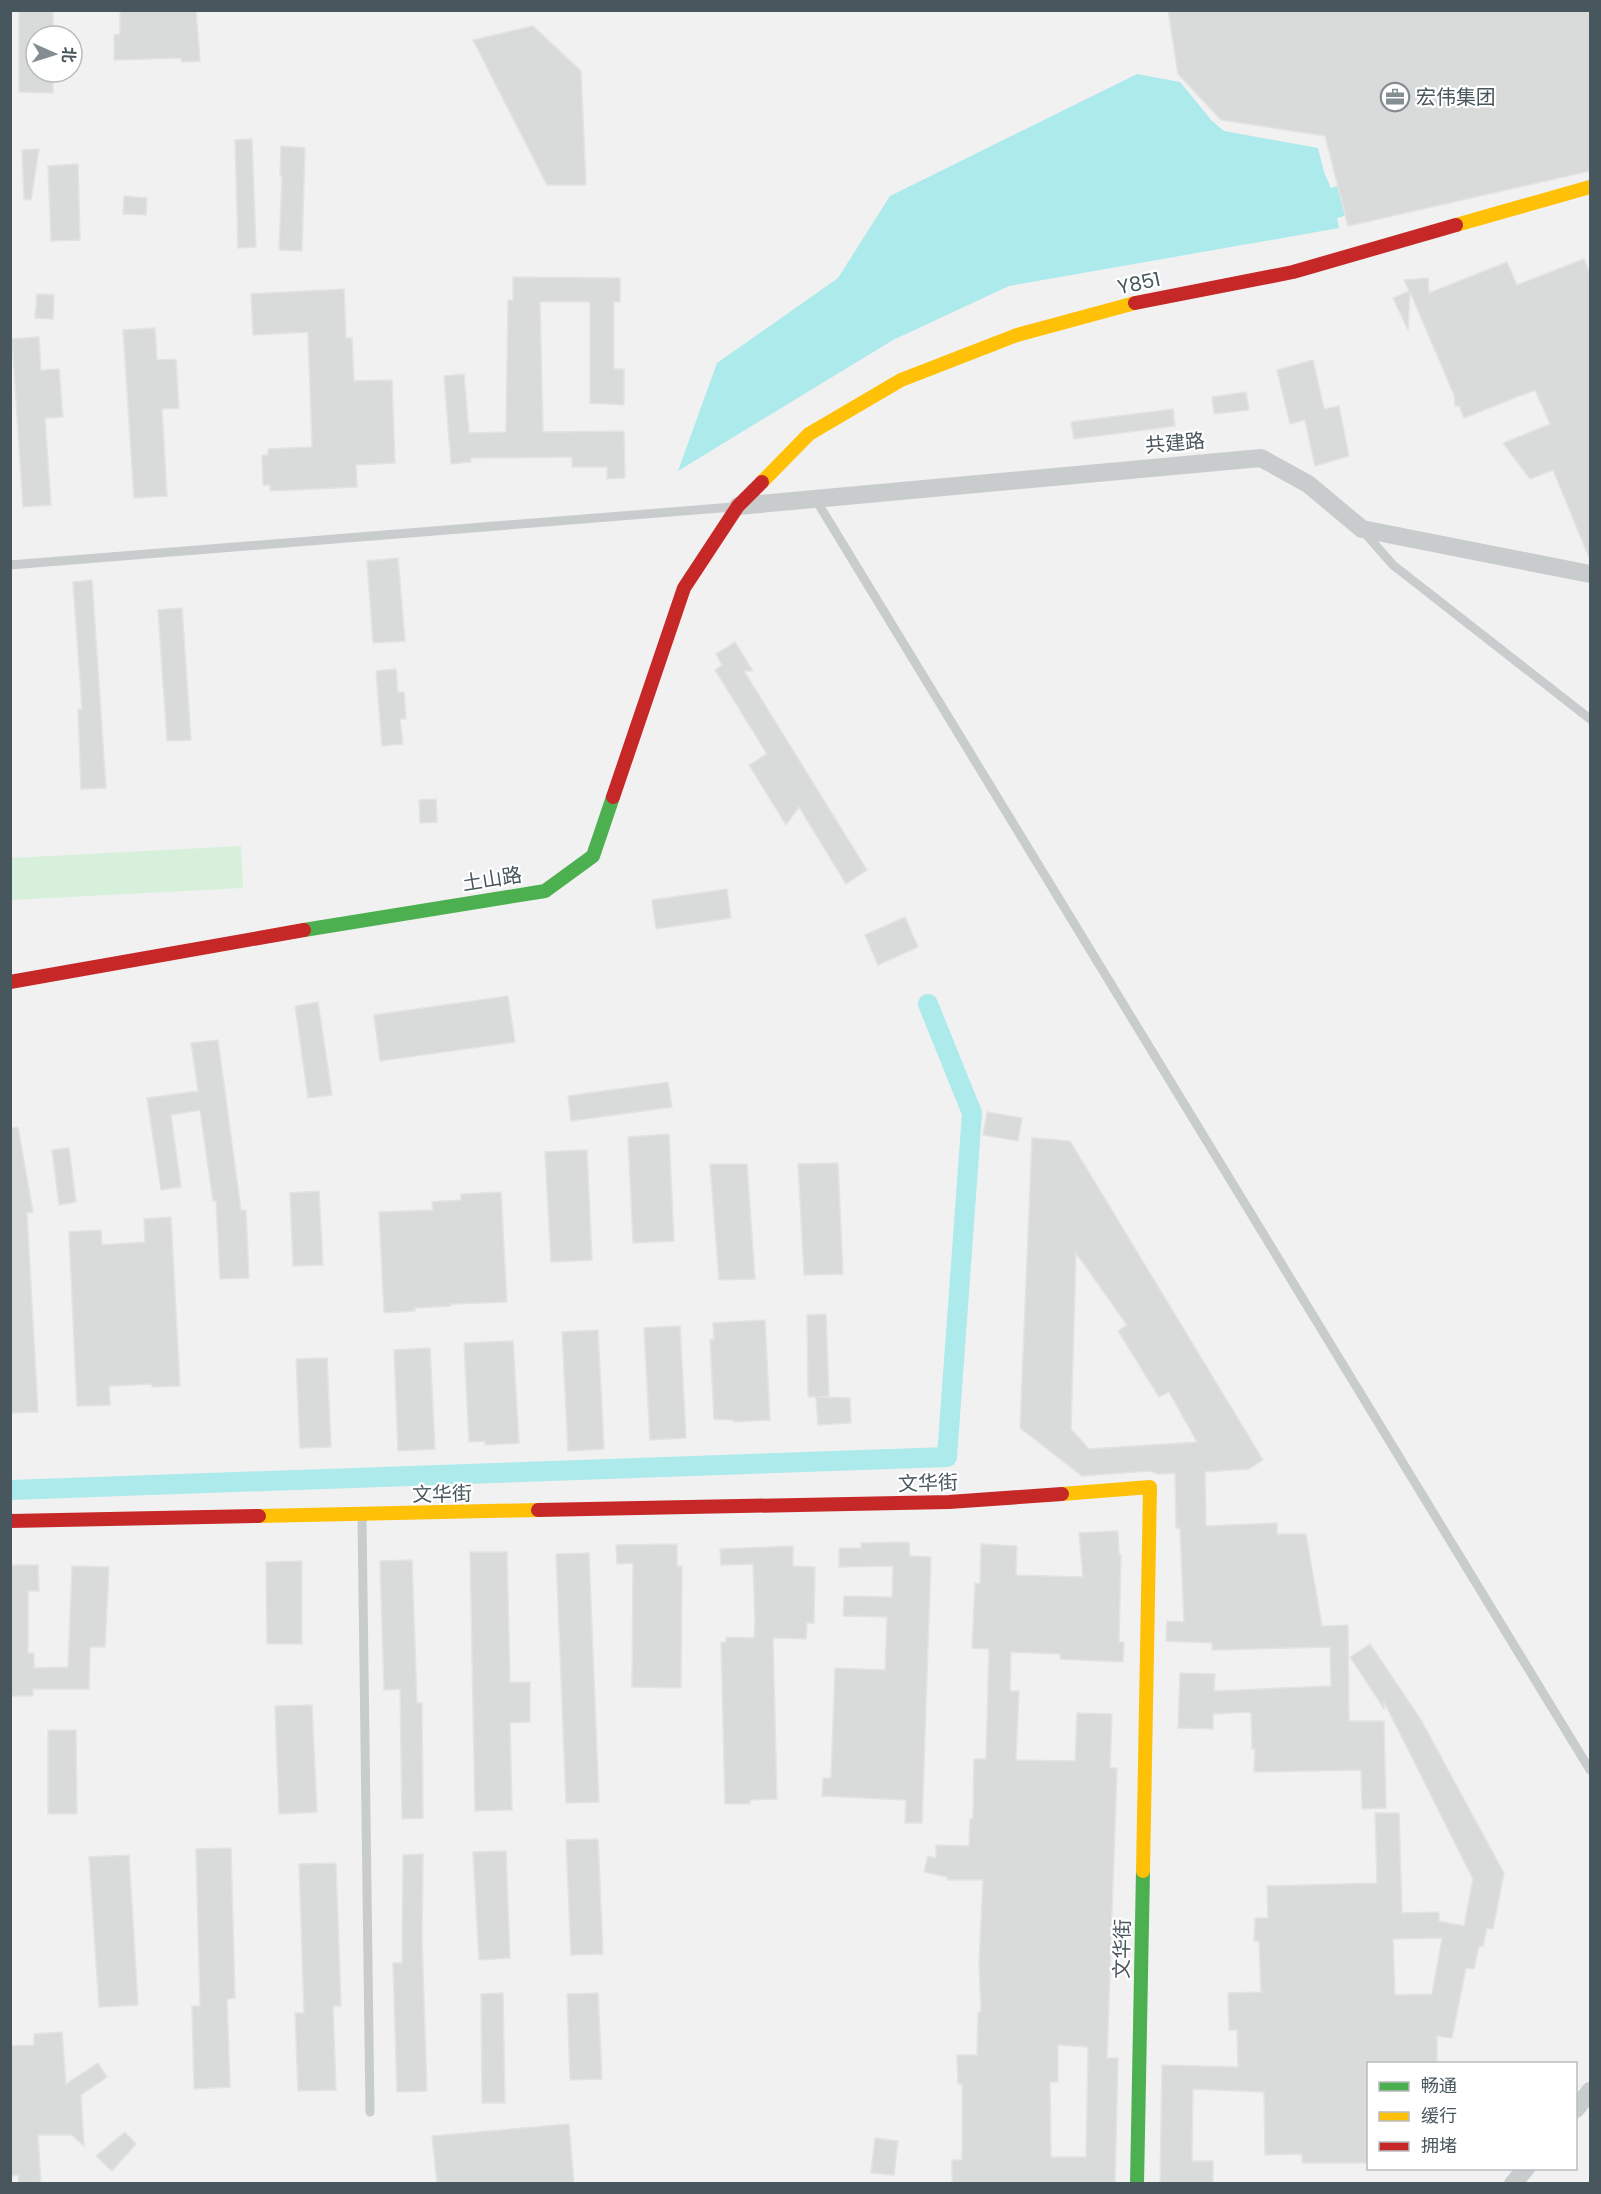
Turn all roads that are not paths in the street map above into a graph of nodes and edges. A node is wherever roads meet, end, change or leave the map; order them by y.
1 (1590, 187) edge
2 (816, 500) junction
3 (738, 506) junction
4 (1362, 529) junction
5 (10, 565) edge
6 (1590, 574) edge
7 (1590, 719) edge
8 (10, 982) edge
9 (362, 1515) junction
10 (10, 1521) edge
11 (1590, 1770) edge
12 (1590, 2091) edge
13 (1577, 2107) edge
14 (370, 2112) dead end
15 (1525, 2170) edge
16 (1137, 2184) edge
17 (1513, 2184) edge

1 - 3 street, Y851
2 - 3 street, 共建路
2 - 4 street, 共建路
2 - 11 lane
3 - 5 lane
3 - 8 street, 土山路
4 - 6 street, 共建路
4 - 7 lane
9 - 10 street, 文华街
9 - 14 lane
9 - 16 street, 文华街
12 - 13 street
15 - 17 street

